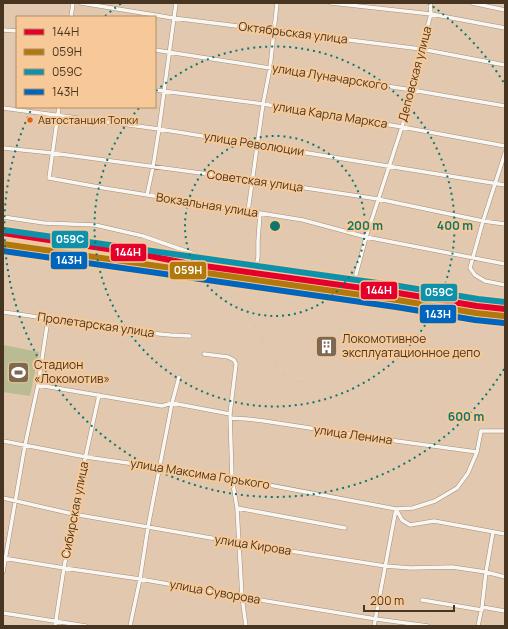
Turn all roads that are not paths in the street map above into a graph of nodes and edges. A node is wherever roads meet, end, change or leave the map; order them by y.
1 (73, 3) edge
2 (81, 3) edge
3 (176, 3) edge
4 (277, 3) edge
5 (331, 3) edge
6 (430, 3) edge
7 (472, 3) edge
8 (505, 10) edge
9 (431, 14) junction
10 (71, 16) edge
11 (173, 18) junction
12 (505, 28) edge
13 (3, 30) edge
14 (16, 31) edge
15 (274, 31) junction
16 (156, 50) edge
17 (421, 50) junction
18 (169, 52) junction
19 (505, 65) edge
20 (270, 68) junction
21 (156, 90) edge
22 (163, 90) junction
23 (412, 90) junction
24 (263, 104) junction
25 (505, 106) edge
26 (3, 108) edge
27 (59, 108) edge
28 (58, 115) junction
29 (402, 127) junction
30 (159, 129) junction
31 (258, 145) junction
32 (505, 146) edge
33 (3, 148) edge
34 (505, 152) edge
35 (52, 153) junction
36 (389, 166) junction
37 (153, 167) junction
38 (253, 180) junction
39 (495, 184) junction
40 (505, 185) edge
41 (147, 195) junction
42 (378, 199) junction
43 (248, 211) junction
44 (260, 213) junction
45 (3, 218) edge
46 (483, 221) junction
47 (505, 224) edge
48 (366, 237) junction
49 (473, 258) junction
50 (505, 264) edge
51 (256, 267) junction
52 (354, 282) junction
53 (505, 285) edge
54 (484, 300) dead end
55 (3, 312) edge
56 (48, 319) junction
57 (190, 336) dead end
58 (204, 354) dead end
59 (179, 377) dead end
60 (38, 385) junction
61 (99, 395) junction
62 (172, 403) junction
63 (230, 416) junction
64 (505, 431) edge
65 (3, 441) edge
66 (24, 445) junction
67 (476, 452) junction
68 (86, 457) junction
69 (160, 467) junction
70 (232, 478) junction
71 (3, 498) edge
72 (15, 501) junction
73 (237, 508) junction
74 (396, 509) junction
75 (73, 514) junction
76 (148, 527) junction
77 (345, 528) dead end
78 (493, 532) junction
79 (505, 534) edge
80 (240, 543) junction
81 (4, 559) edge
82 (385, 566) junction
83 (64, 568) junction
84 (3, 572) edge
85 (486, 572) junction
86 (505, 576) edge
87 (140, 579) junction
88 (242, 597) junction
89 (422, 600) dead end
90 (482, 609) junction
91 (505, 611) edge
92 (3, 612) edge
93 (376, 619) junction
94 (56, 624) edge
95 (86, 626) edge
96 (130, 626) edge
97 (246, 626) edge
98 (374, 626) edge
99 (428, 626) edge
100 (478, 626) edge

1 - 10 street
2 - 11 street, Октябрьская улица
3 - 11 street
4 - 15 street
5 - 9 street
6 - 9 street, Деповская улица
7 - 8 street
9 - 12 street
9 - 17 street, Деповская улица
11 - 15 street, Октябрьская улица
11 - 18 street
13 - 14 street
15 - 17 street, Октябрьская улица
15 - 20 street
16 - 18 street, улица Луначарского
17 - 19 street, Октябрьская улица
17 - 23 street, Деповская улица
18 - 20 street, улица Луначарского
18 - 22 street
20 - 23 street, улица Луначарского
20 - 24 street
21 - 22 street, улица Карла Маркса
22 - 24 street, улица Карла Маркса
22 - 30 street
23 - 25 street, улица Луначарского
23 - 29 street, Деповская улица
24 - 29 street, улица Карла Маркса
24 - 31 street
26 - 28 street, улица Революции
27 - 28 street
28 - 30 street, улица Революции
28 - 35 street
29 - 32 street, улица Карла Маркса
29 - 36 street, Деповская улица
30 - 31 street, улица Революции
30 - 37 street
31 - 36 street, улица Революции
31 - 38 street
33 - 35 street, Советская улица
34 - 39 street
35 - 37 street, Советская улица
35 - 41 street, Вокзальная улица
36 - 39 street, улица Революции
36 - 42 street, Деповская улица
37 - 38 street, Советская улица
37 - 41 street
38 - 42 street, Советская улица
38 - 43 street
39 - 40 street, улица Революции
39 - 46 street
41 - 43 street, Вокзальная улица
42 - 46 street, Советская улица
42 - 48 street, Деповская улица
43 - 44 street, Вокзальная улица
44 - 48 street, Вокзальная улица
44 - 51 street
45 - 51 street
46 - 47 street, Советская улица
46 - 49 street
48 - 49 street, Вокзальная улица
48 - 52 street, Деповская улица
49 - 50 street, Вокзальная улица
49 - 53 street
51 - 52 street
52 - 54 street
55 - 56 street, Пролетарская улица
56 - 57 street, Пролетарская улица
56 - 60 street
58 - 63 street
59 - 62 street
60 - 61 street, улица Ленина
60 - 66 street
61 - 62 street, улица Ленина
61 - 68 street, Сибирская улица
62 - 63 street, улица Ленина
62 - 69 street
63 - 67 street, улица Ленина
63 - 70 street
64 - 67 street, улица Максима Горького
65 - 66 street, улица Максима Горького
66 - 68 street, улица Максима Горького
66 - 72 street
67 - 74 street, улица Максима Горького
68 - 69 street, улица Максима Горького
68 - 75 street, Сибирская улица
69 - 70 street, улица Максима Горького
69 - 76 street
70 - 73 street
70 - 74 street, улица Максима Горького
71 - 72 street, улица Кирова
72 - 75 street, улица Кирова
72 - 81 street
73 - 77 street
73 - 80 street
74 - 78 street
74 - 82 street
75 - 76 street, улица Кирова
75 - 83 street, Сибирская улица
76 - 80 street, улица Кирова
76 - 87 street
78 - 79 street
78 - 85 street
80 - 82 street, улица Кирова
80 - 88 street
81 - 83 street, улица Суворова
81 - 84 street
82 - 85 street, улица Кирова
82 - 93 street
83 - 87 street, улица Суворова
83 - 94 street, Сибирская улица
85 - 86 street, улица Кирова
85 - 90 street
87 - 88 street, улица Суворова
87 - 96 street
88 - 93 street, улица Суворова
88 - 97 street
89 - 90 street
90 - 91 street
90 - 100 street
92 - 94 street
93 - 98 street
93 - 99 street, улица Суворова
94 - 95 street

